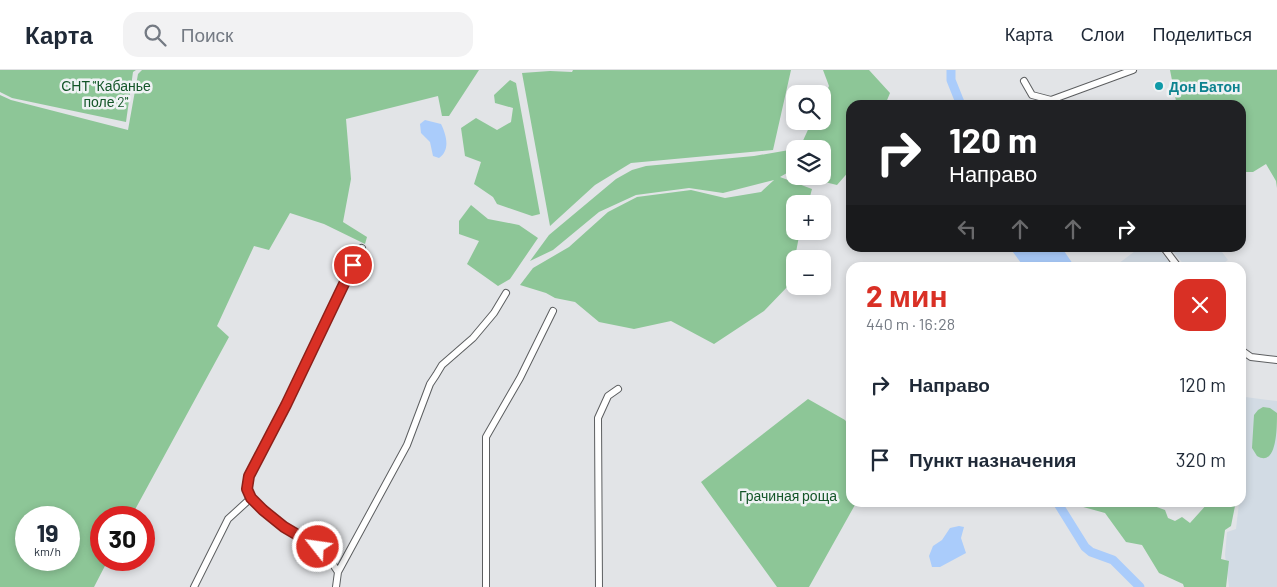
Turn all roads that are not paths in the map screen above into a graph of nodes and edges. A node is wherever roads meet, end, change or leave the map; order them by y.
1 (1133, 70) edge
2 (1118, 73) edge
3 (1024, 81) dead end
4 (1047, 100) edge
5 (1057, 100) edge
6 (362, 248) dead end
7 (506, 293) dead end
8 (553, 311) dead end
9 (1246, 354) edge
10 (1277, 360) edge
11 (618, 389) dead end
12 (251, 498) junction
13 (338, 572) junction
14 (194, 587) edge
15 (336, 587) edge
16 (486, 587) edge
17 (599, 587) edge

1 - 2 street
2 - 5 street
3 - 4 street
6 - 12 street
7 - 13 street
8 - 16 street
9 - 10 street
11 - 17 street
12 - 13 street
12 - 14 street
13 - 15 street

